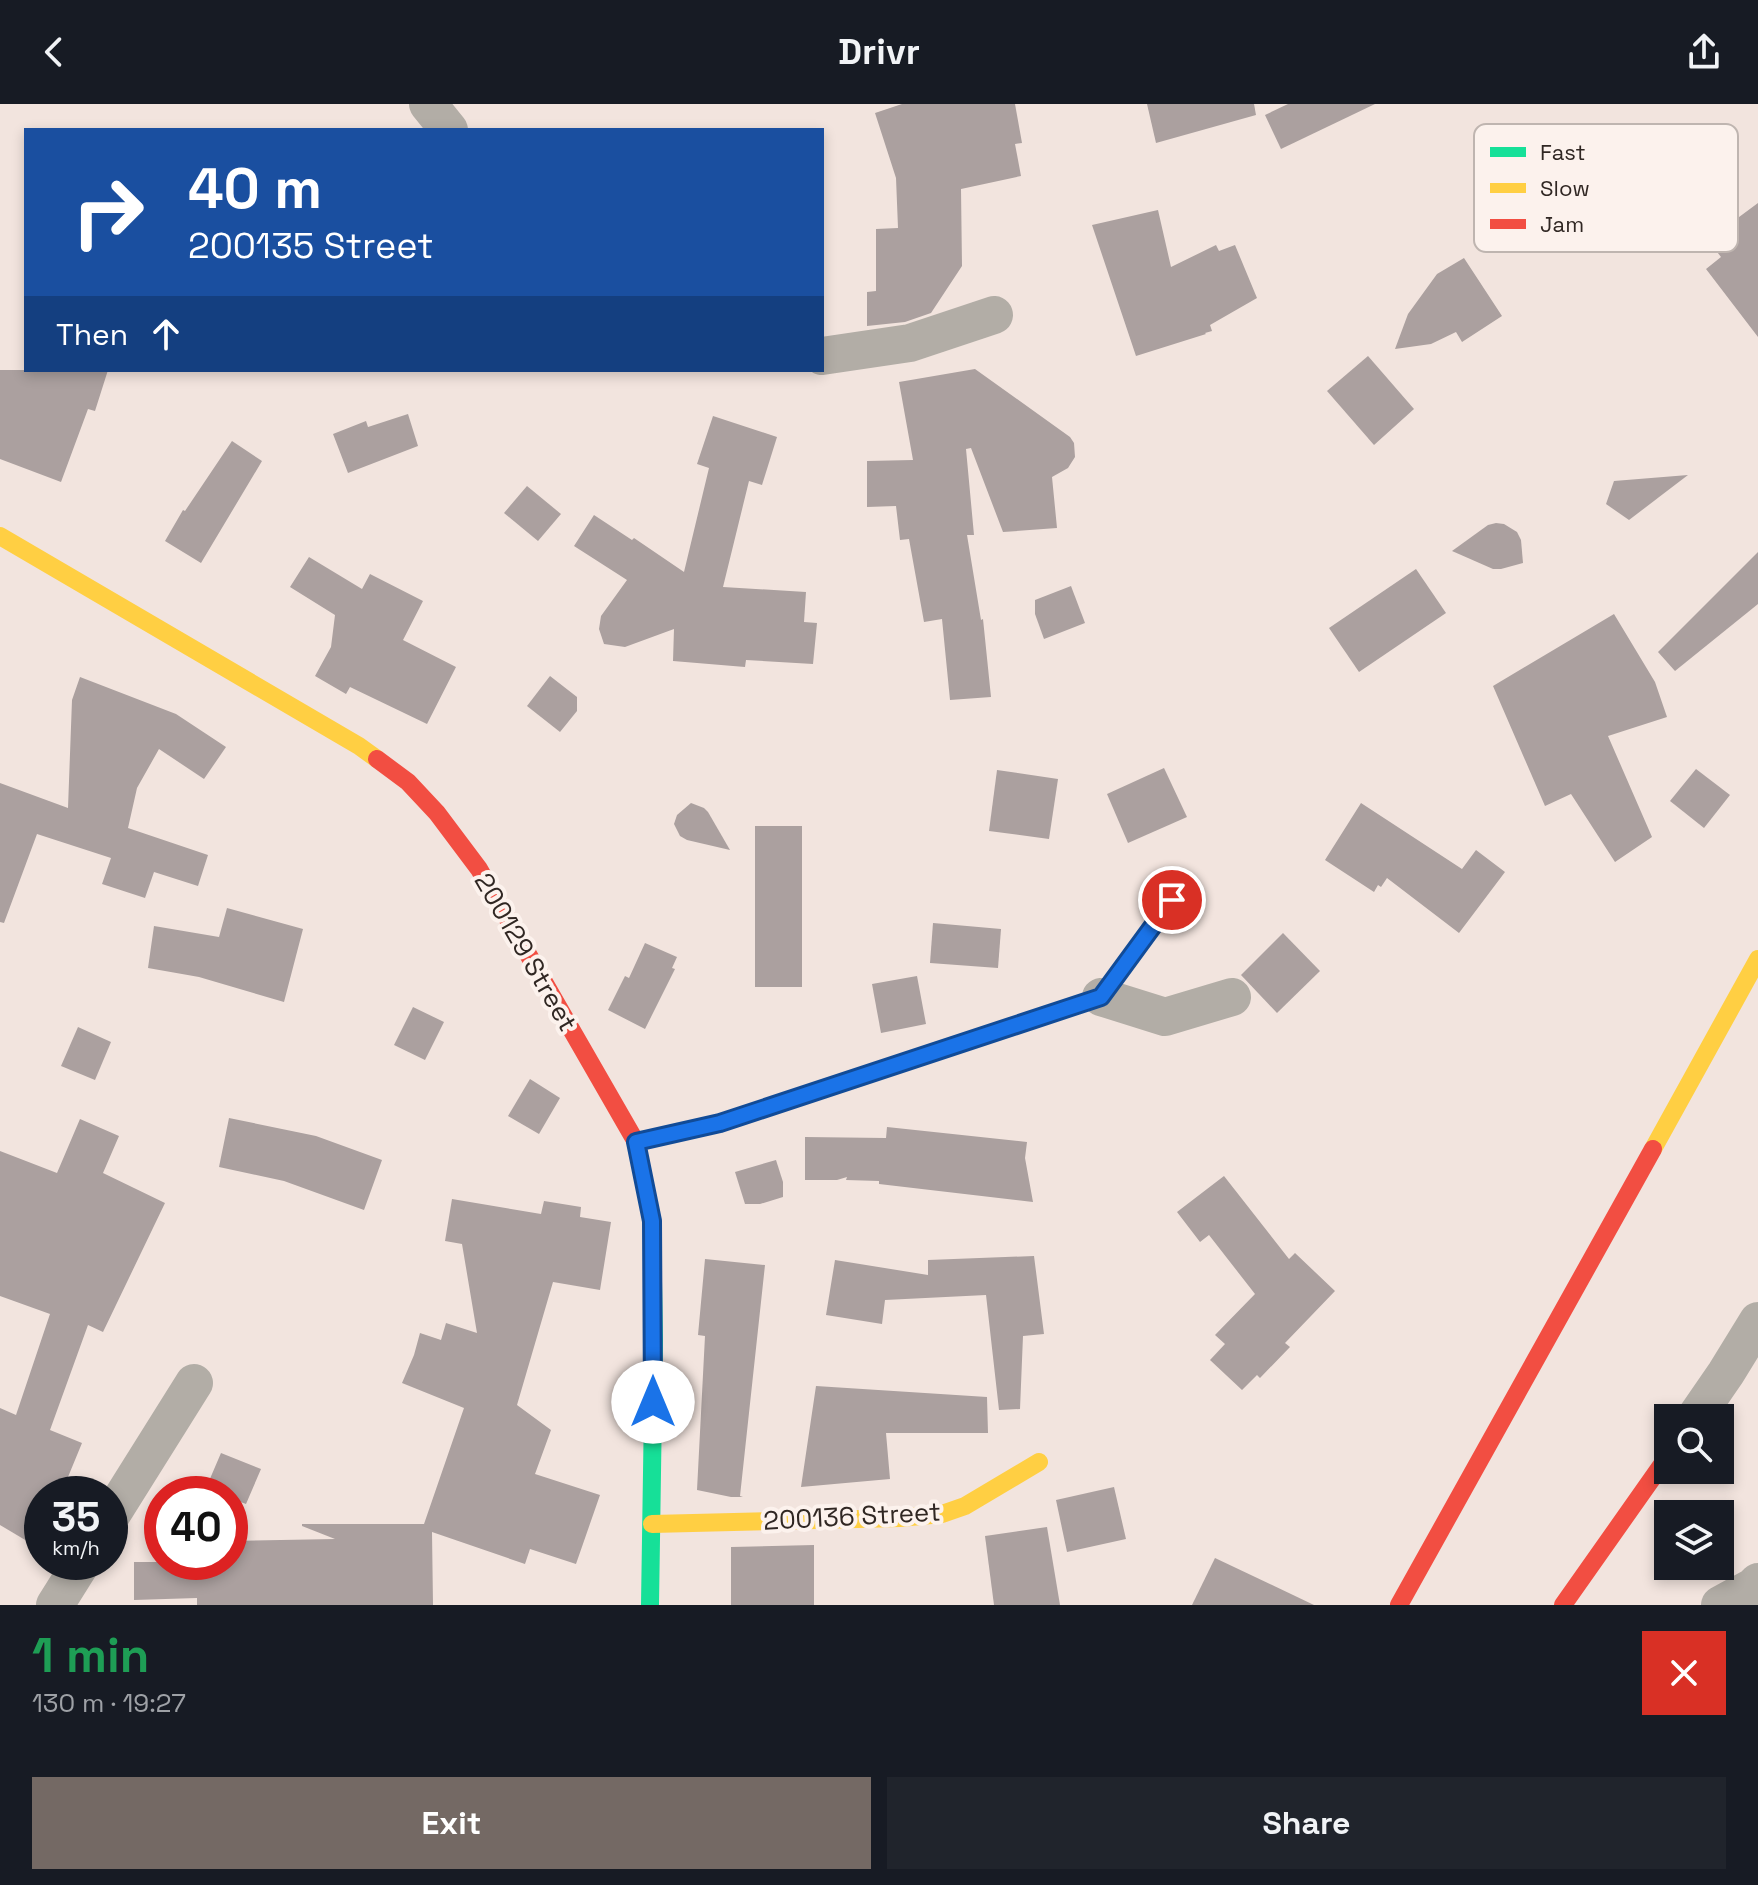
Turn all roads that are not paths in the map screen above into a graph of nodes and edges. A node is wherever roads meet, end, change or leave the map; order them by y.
1 (428, 104) edge
2 (447, 128) edge
3 (994, 315) dead end
4 (824, 356) edge
5 (0, 536) edge
6 (1172, 900) dead end
7 (1758, 959) edge
8 (1101, 997) junction
9 (1232, 997) dead end
10 (636, 1142) junction
11 (1758, 1321) edge
12 (194, 1383) dead end
13 (1705, 1404) edge
14 (1039, 1462) dead end
15 (1654, 1476) edge
16 (128, 1488) edge
17 (652, 1524) junction
18 (71, 1580) edge
19 (1758, 1582) edge
20 (55, 1605) edge
21 (650, 1605) edge
22 (1399, 1605) edge
23 (1563, 1605) edge
24 (1720, 1605) edge

1 - 2 street
3 - 4 street
5 - 10 street, 200129 Street
6 - 8 street
7 - 22 street
8 - 9 street
8 - 10 street
10 - 17 street, 200129 Street
11 - 13 street
12 - 16 street
14 - 17 street, 200136 Street
15 - 23 street
17 - 21 street, 200129 Street
18 - 20 street
19 - 24 street

